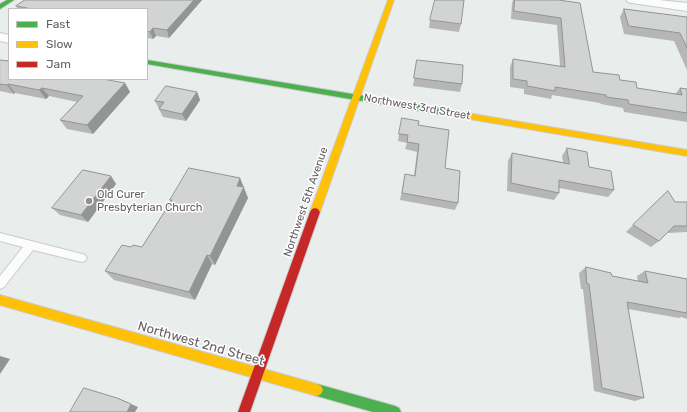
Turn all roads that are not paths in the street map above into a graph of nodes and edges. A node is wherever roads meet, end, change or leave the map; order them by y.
1 (11, 0) edge
2 (391, 0) edge
3 (632, 0) edge
4 (0, 7) edge
5 (687, 7) edge
6 (148, 62) edge
7 (356, 97) junction
8 (687, 153) edge
9 (0, 237) edge
10 (31, 245) junction
11 (82, 258) dead end
12 (0, 284) edge
13 (0, 300) edge
14 (258, 373) junction
15 (244, 412) edge
16 (395, 412) edge

1 - 4 street
2 - 7 street, Northwest 5th Avenue
3 - 5 street
6 - 7 street, Northwest 3rd Street
7 - 8 street, Northwest 3rd Street
7 - 14 street, Northwest 5th Avenue
9 - 10 lane
10 - 11 lane
10 - 12 lane
13 - 14 street, Northwest 2nd Street
14 - 15 street, Northwest 5th Avenue
14 - 16 street, Northwest 2nd Street

